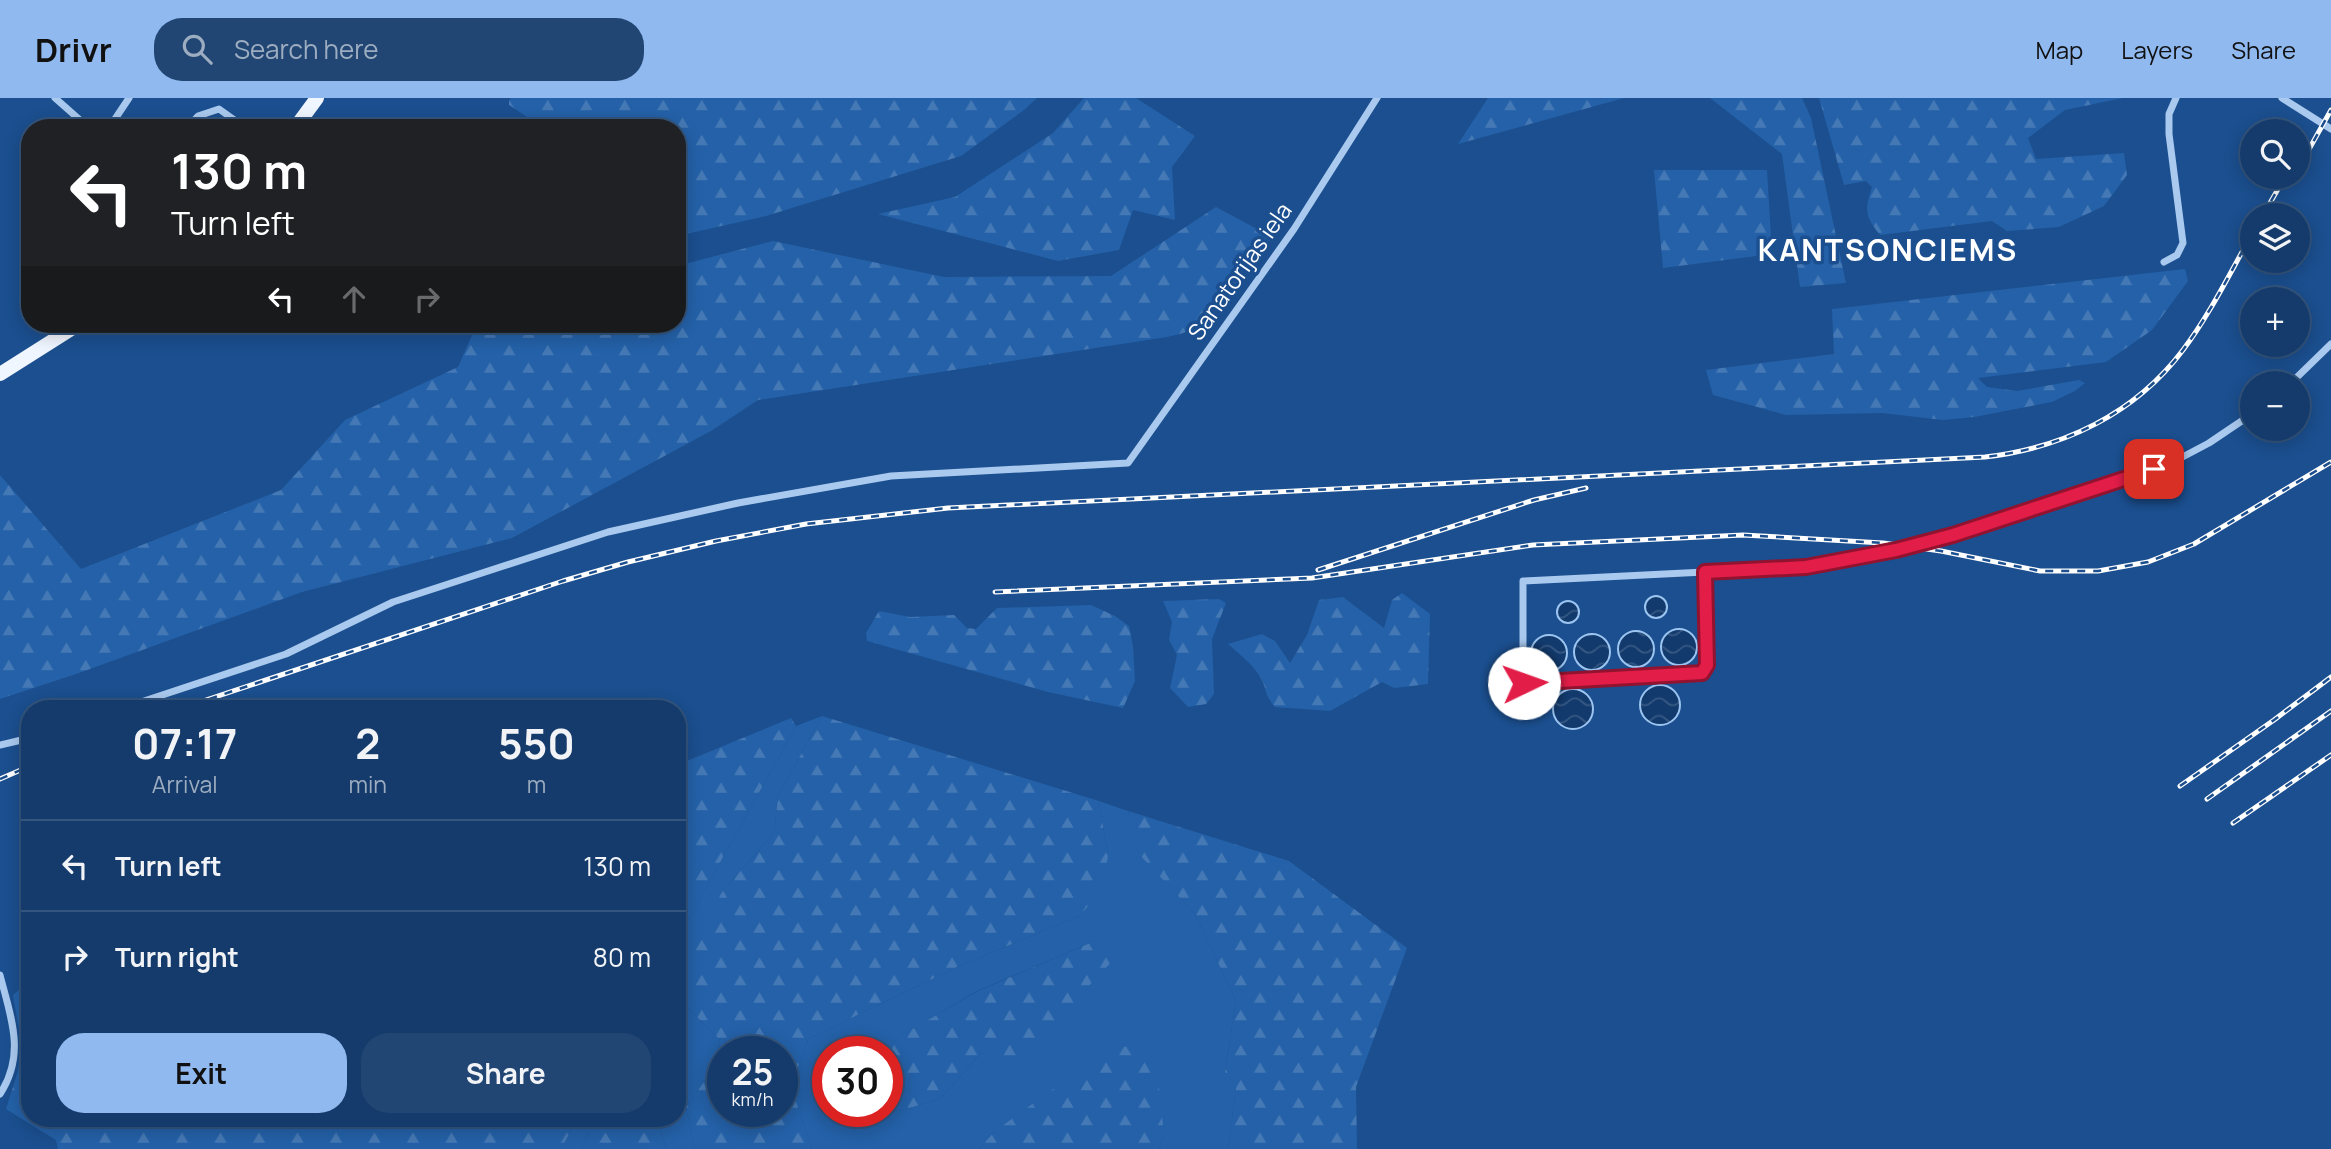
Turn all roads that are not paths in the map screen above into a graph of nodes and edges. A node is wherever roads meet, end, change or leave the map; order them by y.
1 (55, 98) edge
2 (317, 98) edge
3 (1377, 98) edge
4 (2176, 98) edge
5 (2282, 98) edge
6 (126, 99) edge
7 (79, 119) edge
8 (114, 119) edge
9 (195, 119) edge
10 (233, 119) edge
11 (302, 119) edge
12 (2331, 130) edge
13 (2164, 262) dead end
14 (65, 333) edge
15 (2331, 344) edge
16 (2303, 371) edge
17 (0, 374) edge
18 (2240, 422) edge
19 (1705, 572) junction
20 (1524, 683) junction
21 (147, 700) edge
22 (1523, 706) dead end
23 (21, 740) edge
24 (0, 745) edge
25 (0, 975) edge
26 (0, 1094) edge

1 - 7 street
2 - 11 main road
3 - 21 street, Sanatorijas iela
4 - 13 street
5 - 12 street
6 - 8 street
9 - 10 street
14 - 17 main road
15 - 16 street
18 - 19 street
19 - 20 street
19 - 20 street
20 - 22 street
23 - 24 street
25 - 26 street

